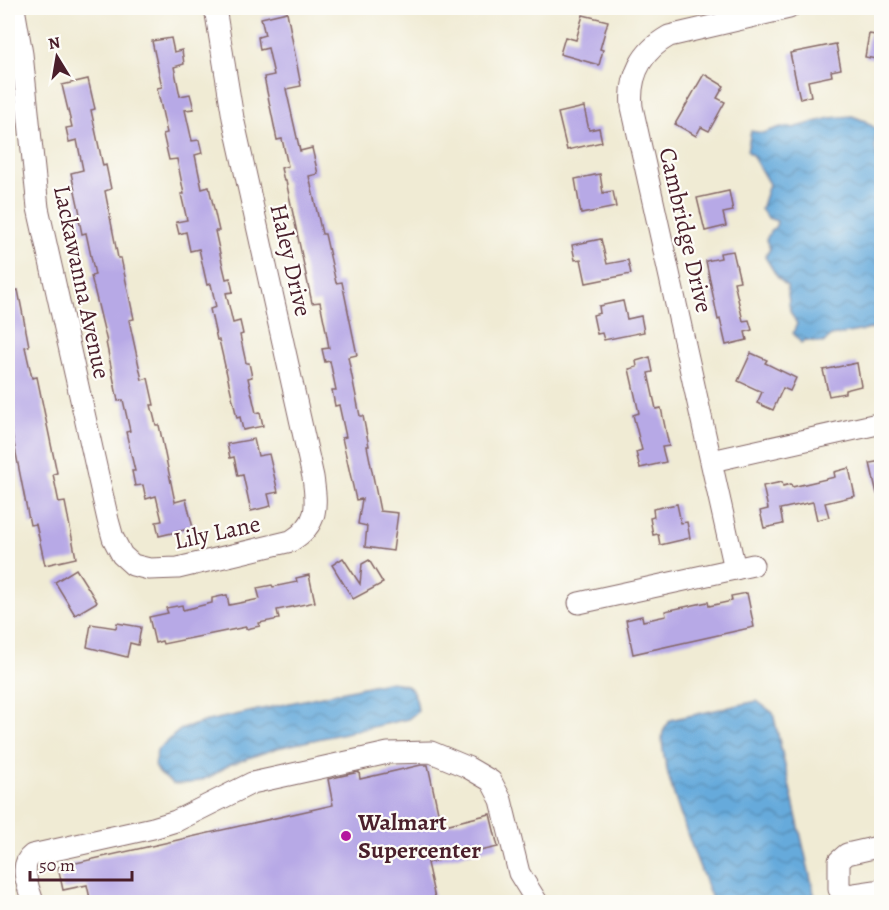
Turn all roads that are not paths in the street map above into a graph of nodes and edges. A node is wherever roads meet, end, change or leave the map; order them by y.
1 (14, 8) edge
2 (215, 8) edge
3 (789, 8) edge
4 (882, 423) edge
5 (712, 461) junction
6 (311, 523) joint
7 (127, 561) joint
8 (579, 603) dead end
9 (882, 846) edge
10 (882, 890) edge
11 (33, 903) edge
12 (537, 903) edge

1 - 7 street, Lackawanna Avenue
2 - 6 street, Haley Drive
3 - 5 street, Cambridge Drive
4 - 5 street
5 - 8 street, Cambridge Drive
6 - 7 street, Lily Lane
9 - 10 street
11 - 12 street

